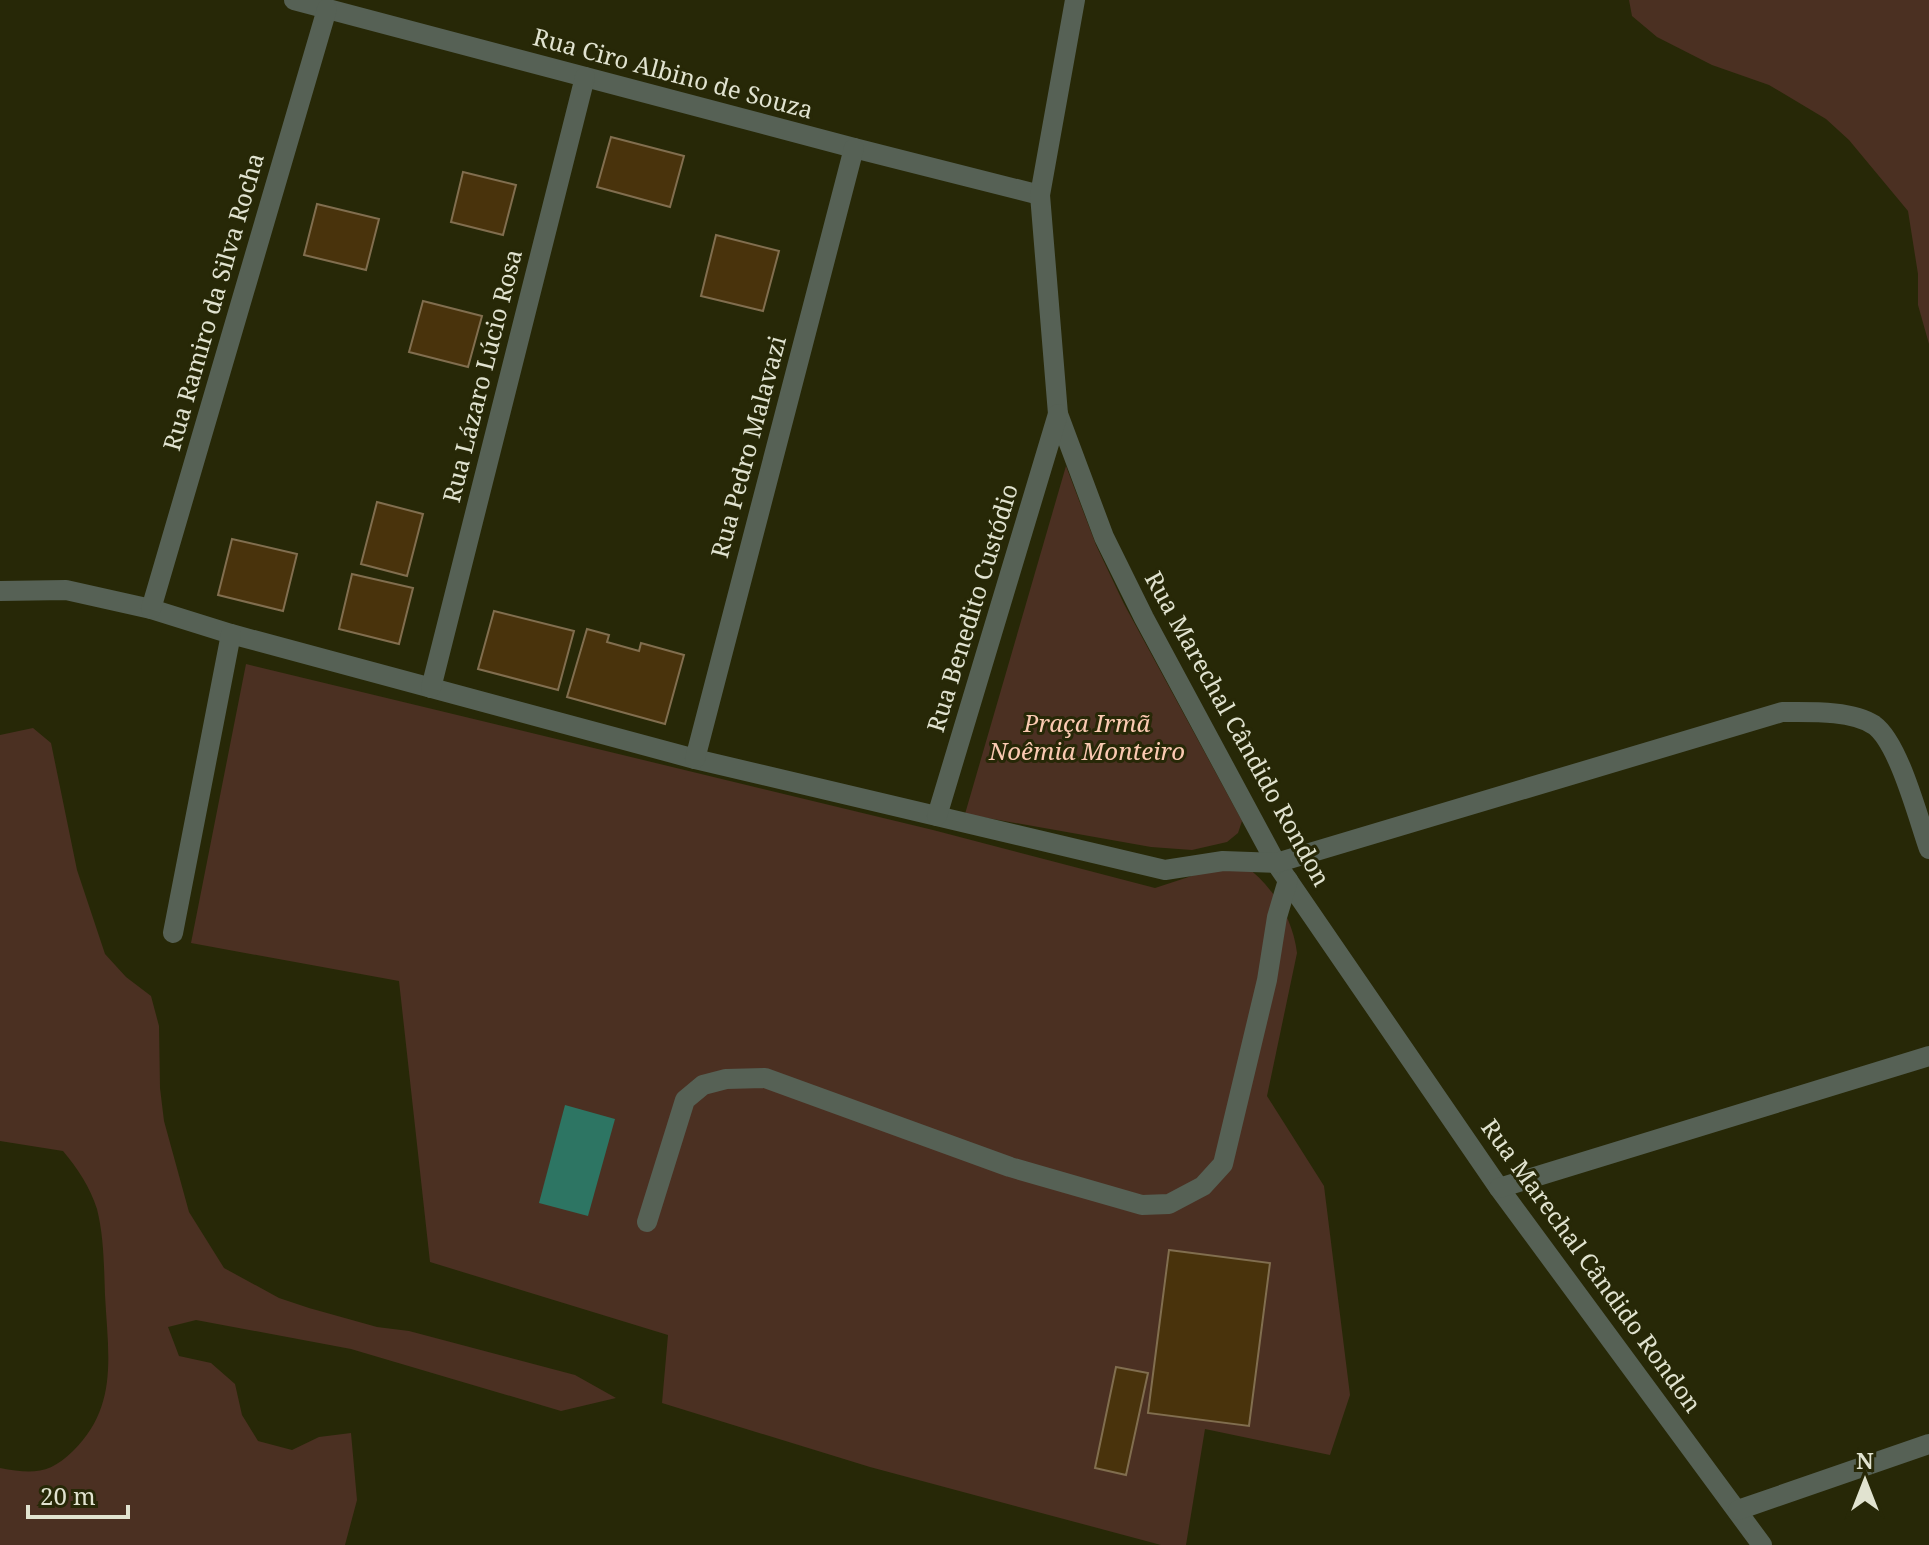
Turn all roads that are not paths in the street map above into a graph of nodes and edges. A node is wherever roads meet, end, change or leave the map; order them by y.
1 (294, 0) edge
2 (1075, 0) edge
3 (327, 9) junction
4 (585, 77) junction
5 (854, 148) junction
6 (1040, 195) junction
7 (1058, 414) junction
8 (0, 591) edge
9 (151, 609) junction
10 (231, 634) junction
11 (431, 688) junction
12 (695, 759) junction
13 (937, 816) junction
14 (1929, 849) edge
15 (1282, 871) junction
16 (173, 933) dead end
17 (1929, 1056) edge
18 (1499, 1188) junction
19 (647, 1222) dead end
20 (1929, 1444) edge
21 (1738, 1510) junction
22 (1762, 1545) edge

1 - 3 street, Rua Ciro Albino de Souza
2 - 6 street, Rua Marechal Cândido Rondon
3 - 4 street, Rua Ciro Albino de Souza
3 - 9 street, Rua Ramiro da Silva Rocha
4 - 5 street, Rua Ciro Albino de Souza
4 - 11 street, Rua Lázaro Lúcio Rosa
5 - 6 street, Rua Ciro Albino de Souza
5 - 12 street, Rua Pedro Malavazi
6 - 7 street, Rua Marechal Cândido Rondon
7 - 13 street, Rua Benedito Custódio
7 - 15 street, Rua Marechal Cândido Rondon
8 - 9 street
9 - 10 street
10 - 11 street
10 - 16 street
11 - 12 street
12 - 13 street
13 - 15 street
14 - 15 street
15 - 18 street, Rua Marechal Cândido Rondon
15 - 19 street
17 - 18 street
18 - 21 street, Rua Marechal Cândido Rondon
20 - 21 street
21 - 22 street, Rua Marechal Cândido Rondon

